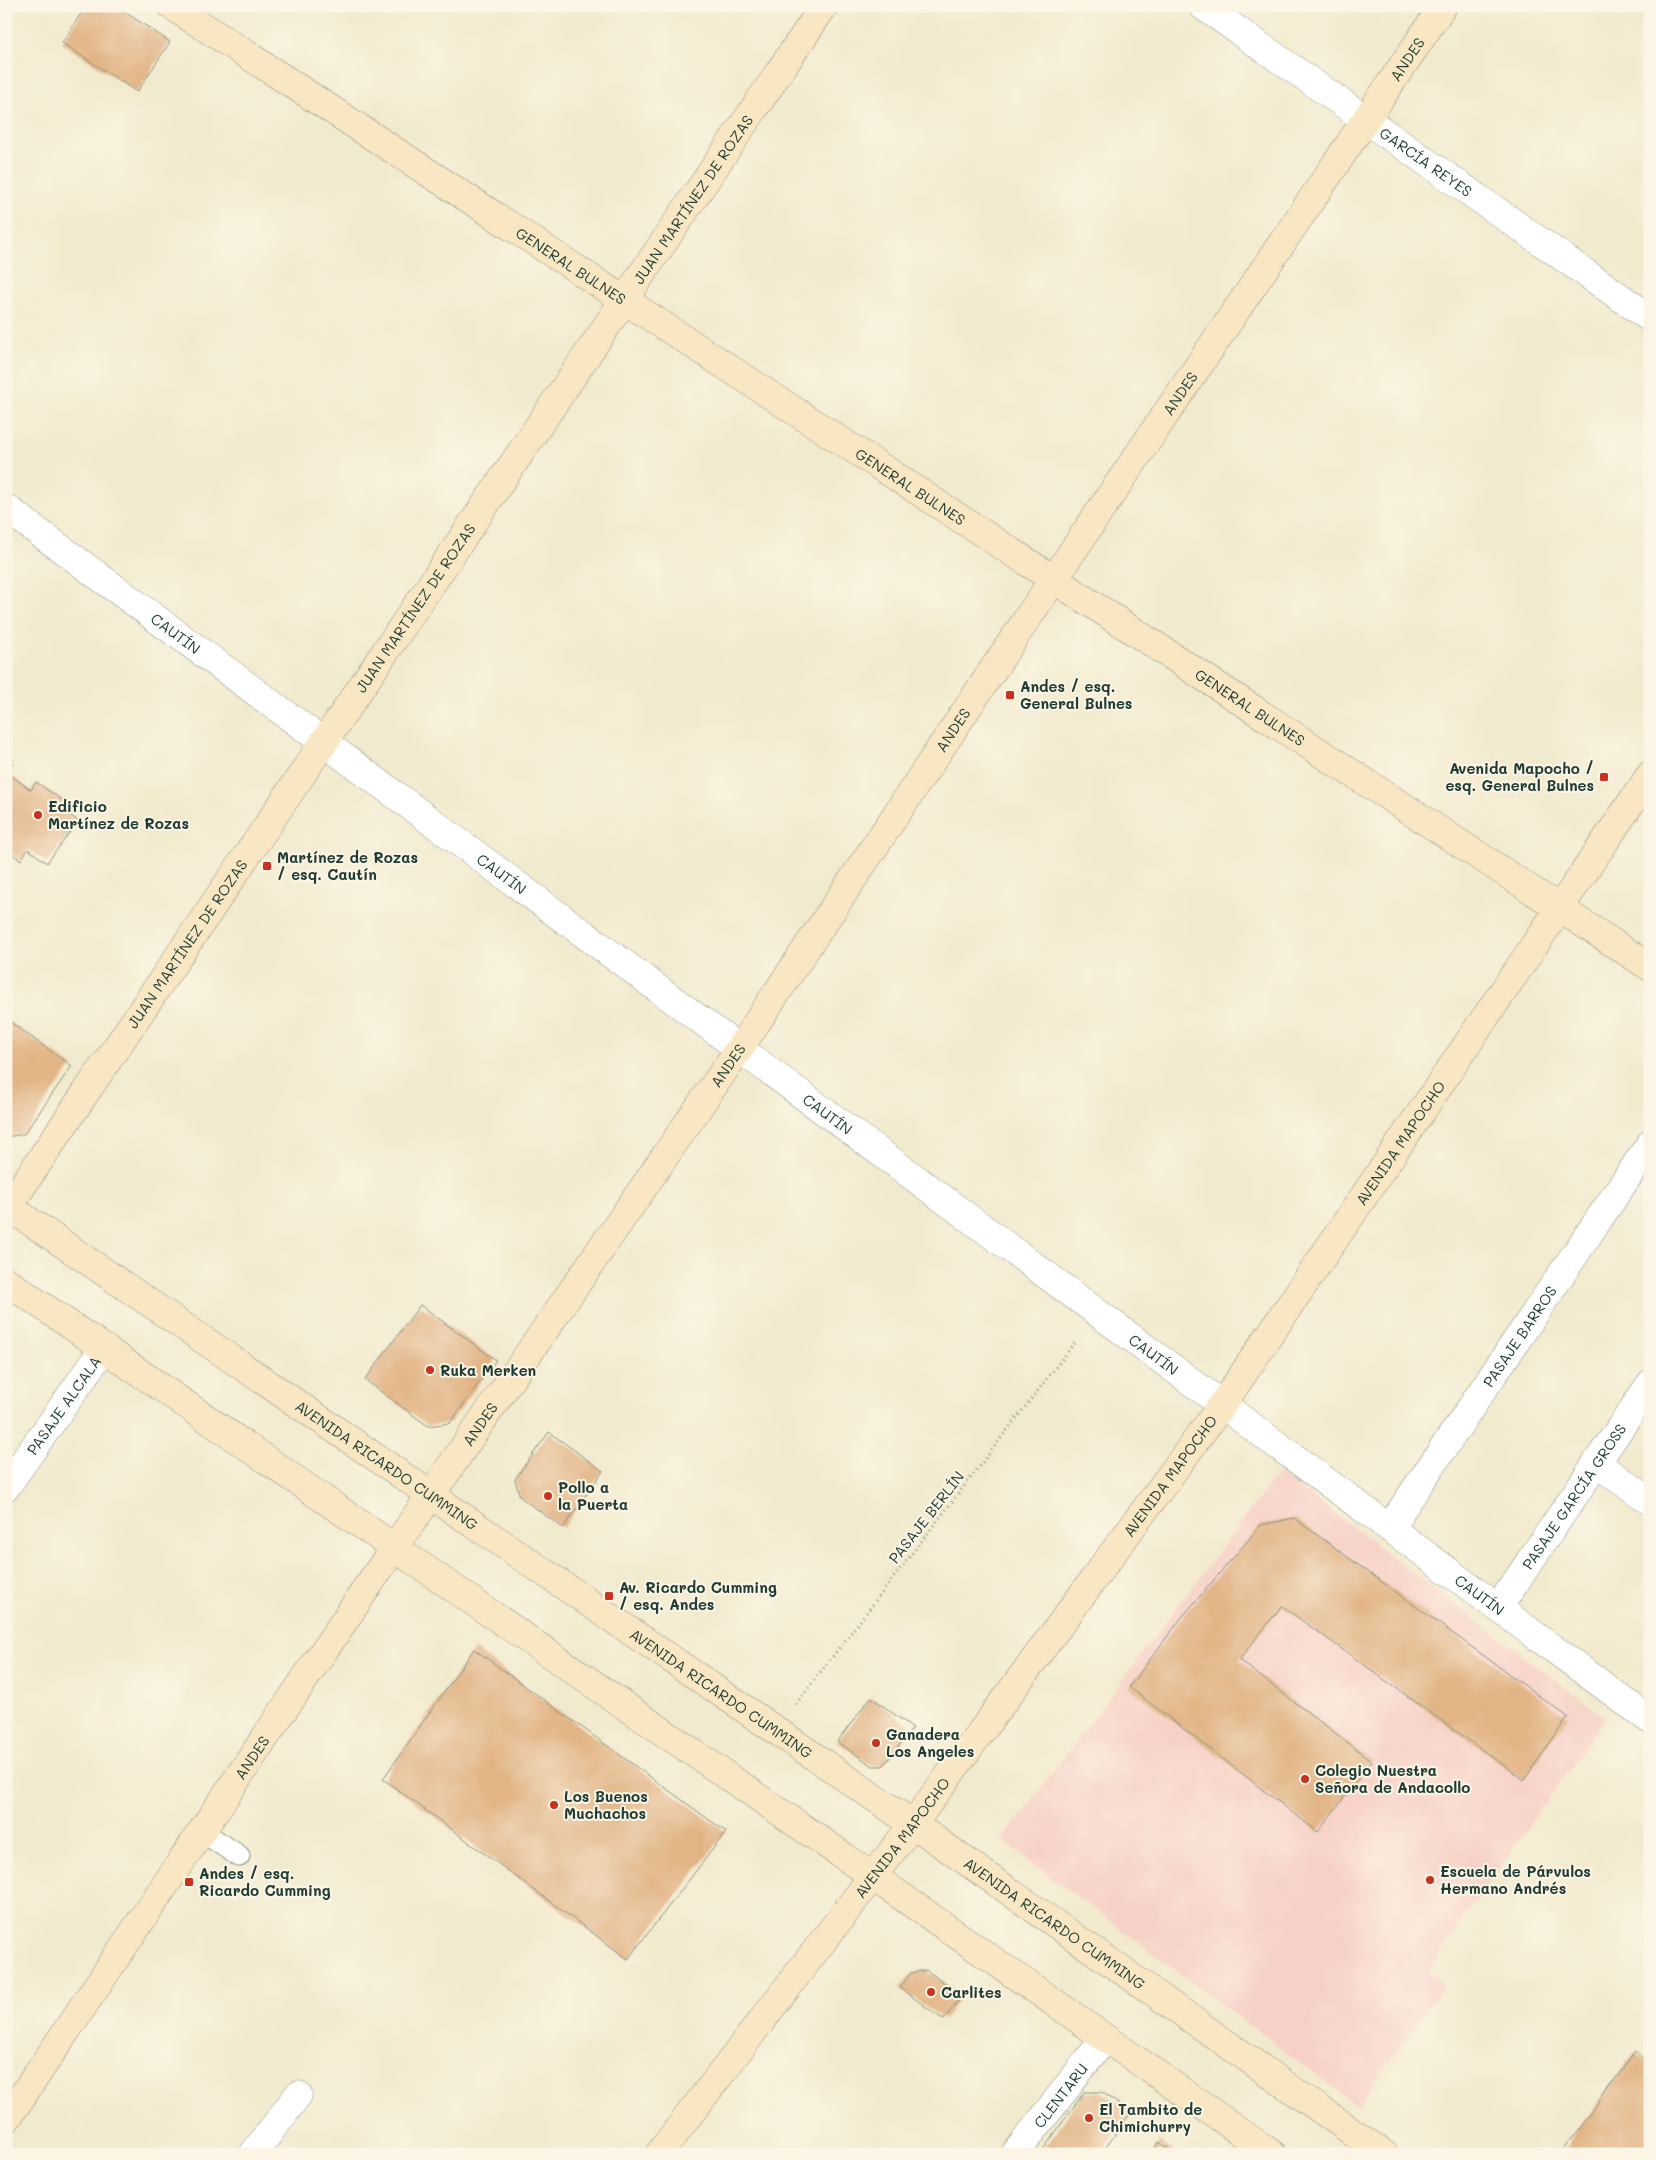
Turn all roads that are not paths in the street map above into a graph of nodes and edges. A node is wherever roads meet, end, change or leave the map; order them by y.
1 (172, 6) edge
2 (824, 6) edge
3 (1204, 6) edge
4 (1443, 6) edge
5 (1366, 120) junction
6 (624, 300) junction
7 (1650, 318) edge
8 (6, 508) edge
9 (1053, 580) junction
10 (324, 743) junction
11 (1650, 775) edge
12 (1558, 909) junction
13 (1650, 968) edge
14 (739, 1049) junction
15 (1650, 1144) edge
16 (7, 1207) edge
17 (6, 1281) edge
18 (104, 1348) junction
19 (1650, 1384) edge
20 (1222, 1405) junction
21 (1596, 1463) junction
22 (6, 1487) edge
23 (430, 1496) junction
24 (1650, 1501) edge
25 (1389, 1528) junction
26 (394, 1548) junction
27 (1498, 1608) junction
28 (1650, 1720) edge
29 (913, 1824) junction
30 (203, 1832) junction
31 (239, 1856) dead end
32 (873, 1876) junction
33 (1105, 2038) junction
34 (298, 2095) dead end
35 (6, 2120) edge
36 (253, 2154) edge
37 (659, 2154) edge
38 (1015, 2154) edge
39 (1272, 2154) edge
40 (1384, 2154) edge

1 - 6 street, GENERAL BULNES
2 - 6 street, JUAN MARTÍNEZ DE ROZAS
3 - 5 street, GARCÍA REYES
4 - 5 street, ANDES
5 - 7 street, GARCÍA REYES
5 - 9 street, ANDES
6 - 9 street, GENERAL BULNES
6 - 10 street, JUAN MARTÍNEZ DE ROZAS
8 - 10 street, CAUTÍN
9 - 12 street, GENERAL BULNES
9 - 14 street, ANDES
10 - 14 street, CAUTÍN
10 - 16 street, JUAN MARTÍNEZ DE ROZAS
11 - 12 street, AVENIDA MAPOCHO
12 - 13 street, GENERAL BULNES
12 - 20 street, AVENIDA MAPOCHO
14 - 20 street, CAUTÍN
14 - 23 street, ANDES
15 - 25 street, PASAJE BARROS
16 - 23 street, AVENIDA RICARDO CUMMING
17 - 18 street
18 - 22 street, PASAJE ALCALA
18 - 26 street
19 - 21 street, PASAJE GARCÍA GROSS
20 - 25 street, CAUTÍN
20 - 29 street, AVENIDA MAPOCHO
21 - 24 street
21 - 27 street, PASAJE GARCÍA GROSS
23 - 26 street, ANDES
23 - 29 street, AVENIDA RICARDO CUMMING
25 - 27 street, CAUTÍN
26 - 30 street, ANDES
26 - 32 street
27 - 28 street, CAUTÍN
29 - 32 street, AVENIDA MAPOCHO
29 - 40 street, AVENIDA RICARDO CUMMING
30 - 31 lane
30 - 35 street, ANDES
32 - 33 street
32 - 37 street, AVENIDA MAPOCHO
33 - 38 street, CLENTARU
33 - 39 street
34 - 36 street

